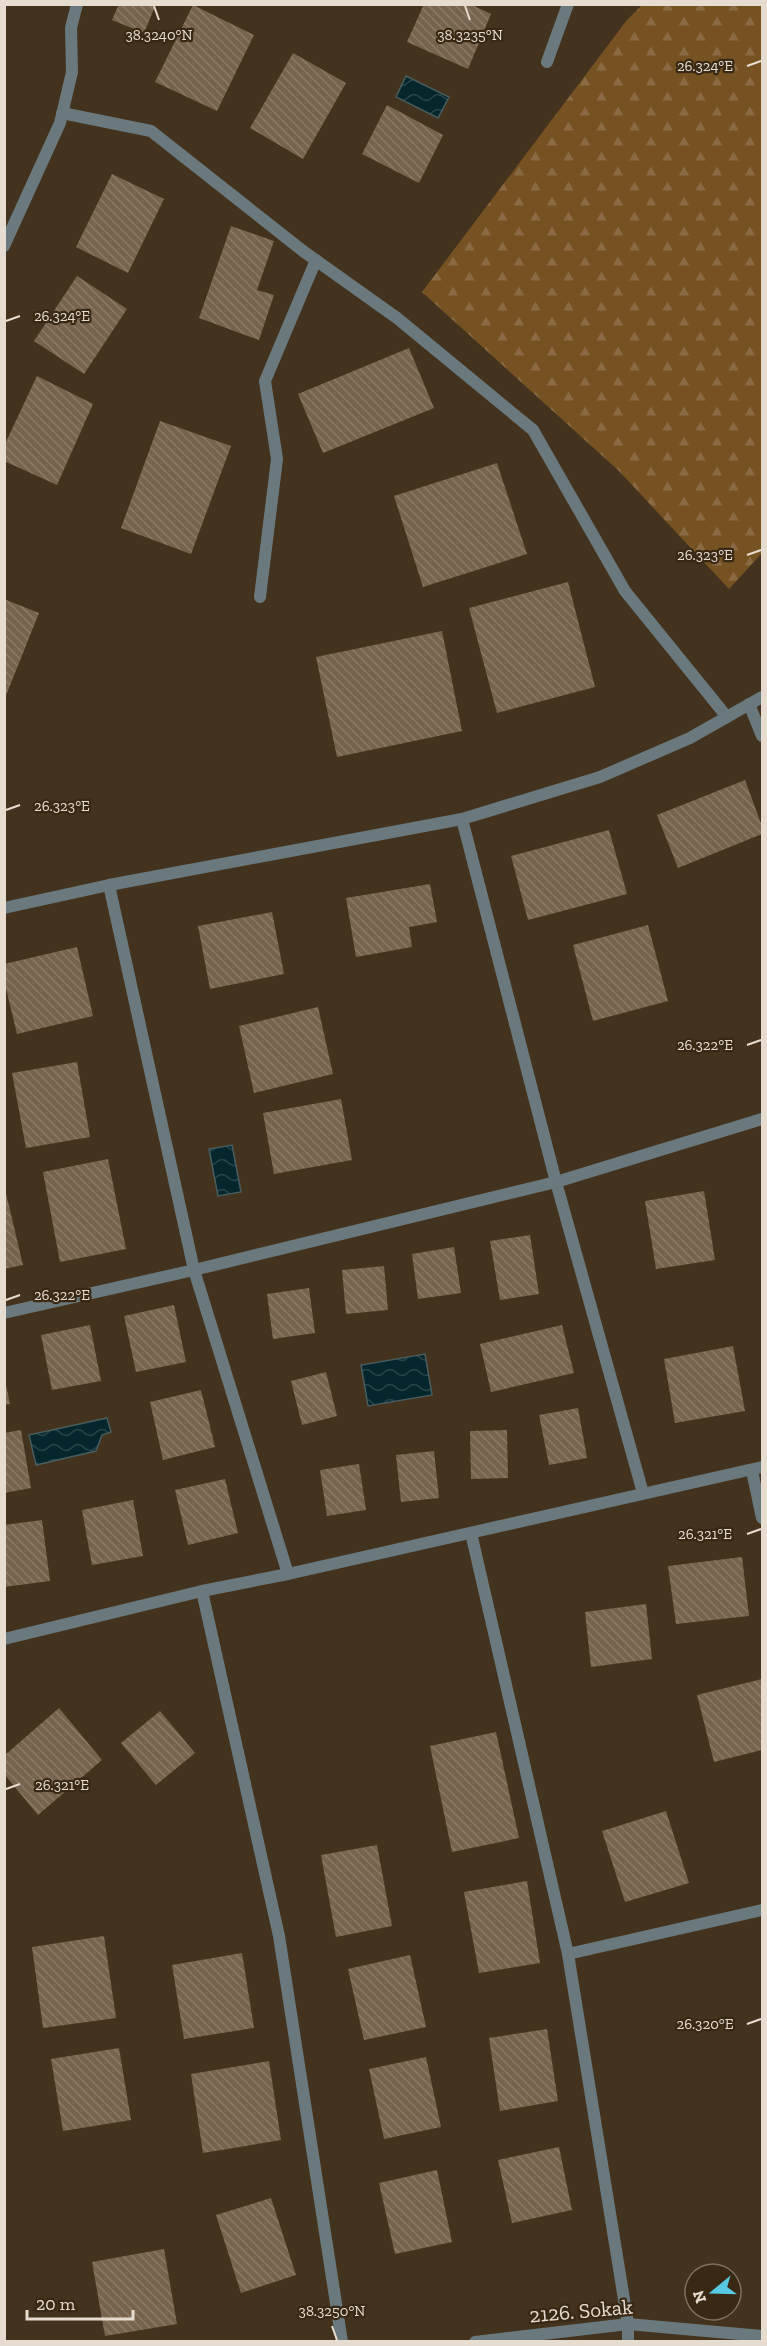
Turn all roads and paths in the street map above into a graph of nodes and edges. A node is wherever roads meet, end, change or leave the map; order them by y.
1 (77, 4) edge
2 (568, 4) edge
3 (547, 62) dead end
4 (62, 113) junction
5 (4, 246) edge
6 (316, 260) junction
7 (260, 597) dead end
8 (762, 697) edge
9 (749, 704) junction
10 (727, 717) junction
11 (762, 736) edge
12 (462, 819) junction
13 (109, 885) junction
14 (4, 908) edge
15 (762, 1119) edge
16 (555, 1182) junction
17 (194, 1270) junction
18 (4, 1314) edge
19 (757, 1469) edge
20 (643, 1493) junction
21 (762, 1518) edge
22 (471, 1533) junction
23 (288, 1574) junction
24 (202, 1591) junction
25 (4, 1640) edge
26 (762, 1910) edge
27 (568, 1954) junction
28 (628, 2324) junction
29 (762, 2336) edge
30 (342, 2342) edge
31 (475, 2342) edge
32 (628, 2342) edge

1 - 4 street
2 - 3 street
4 - 5 street
4 - 6 street
6 - 7 street
6 - 10 street
8 - 9 street
9 - 10 street
9 - 11 street
10 - 12 street
12 - 13 street
12 - 16 street
13 - 14 street
13 - 17 street
15 - 16 street
16 - 17 street
16 - 20 street
17 - 18 street
17 - 23 street
19 - 20 street
19 - 21 street
20 - 22 street
22 - 23 street
22 - 27 street
23 - 24 street
24 - 25 street
24 - 30 street
26 - 27 street
27 - 28 street
28 - 29 street, 2126. Sokak
28 - 31 street, 2126. Sokak
28 - 32 street

